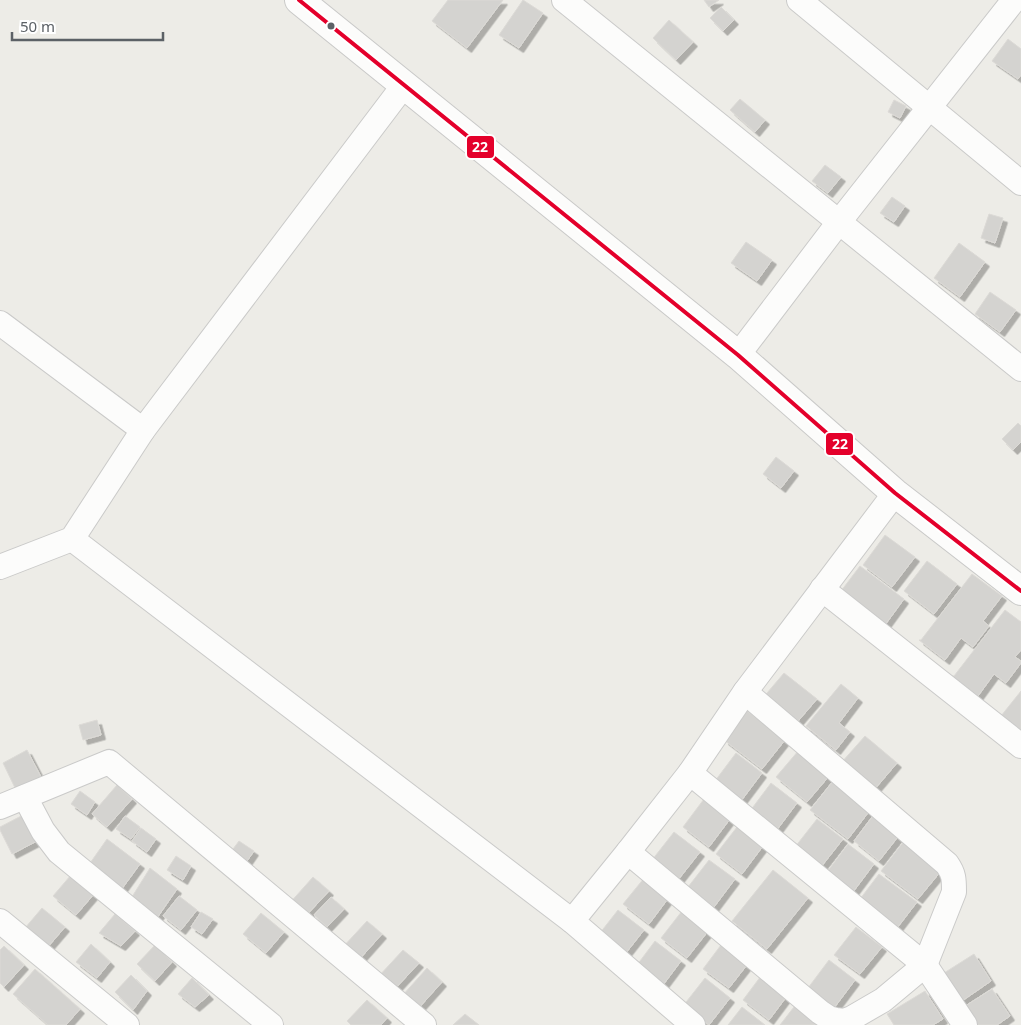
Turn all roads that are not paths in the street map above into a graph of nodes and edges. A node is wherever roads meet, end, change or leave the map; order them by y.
1 (299, 0) edge
2 (564, 0) edge
3 (1014, 0) edge
4 (811, 4) edge
5 (404, 85) junction
6 (929, 107) junction
7 (1021, 183) edge
8 (839, 222) junction
9 (0, 323) edge
10 (738, 355) junction
11 (1021, 369) edge
12 (143, 430) junction
13 (895, 492) junction
14 (72, 539) junction
15 (0, 567) edge
16 (822, 589) junction
17 (1021, 591) edge
18 (745, 692) junction
19 (1021, 746) edge
20 (690, 773) junction
21 (25, 797) junction
22 (0, 807) edge
23 (628, 852) junction
24 (0, 921) edge
25 (572, 921) junction
26 (925, 965) junction
27 (128, 1025) edge
28 (271, 1025) edge
29 (424, 1025) edge
30 (693, 1025) edge
31 (965, 1025) edge

1 - 5 street
2 - 8 street
3 - 6 street
4 - 6 street
5 - 10 street
5 - 12 street
6 - 7 street
6 - 8 street
8 - 10 street
8 - 11 street
9 - 12 street
10 - 13 street
12 - 14 street
13 - 16 street
13 - 17 street
14 - 15 street
14 - 25 street
16 - 18 street
16 - 19 street
18 - 20 street
18 - 26 street
20 - 23 street
20 - 26 street
21 - 22 street
21 - 28 street
21 - 29 street
23 - 25 street
23 - 26 street
24 - 27 street
25 - 30 street
26 - 31 street

